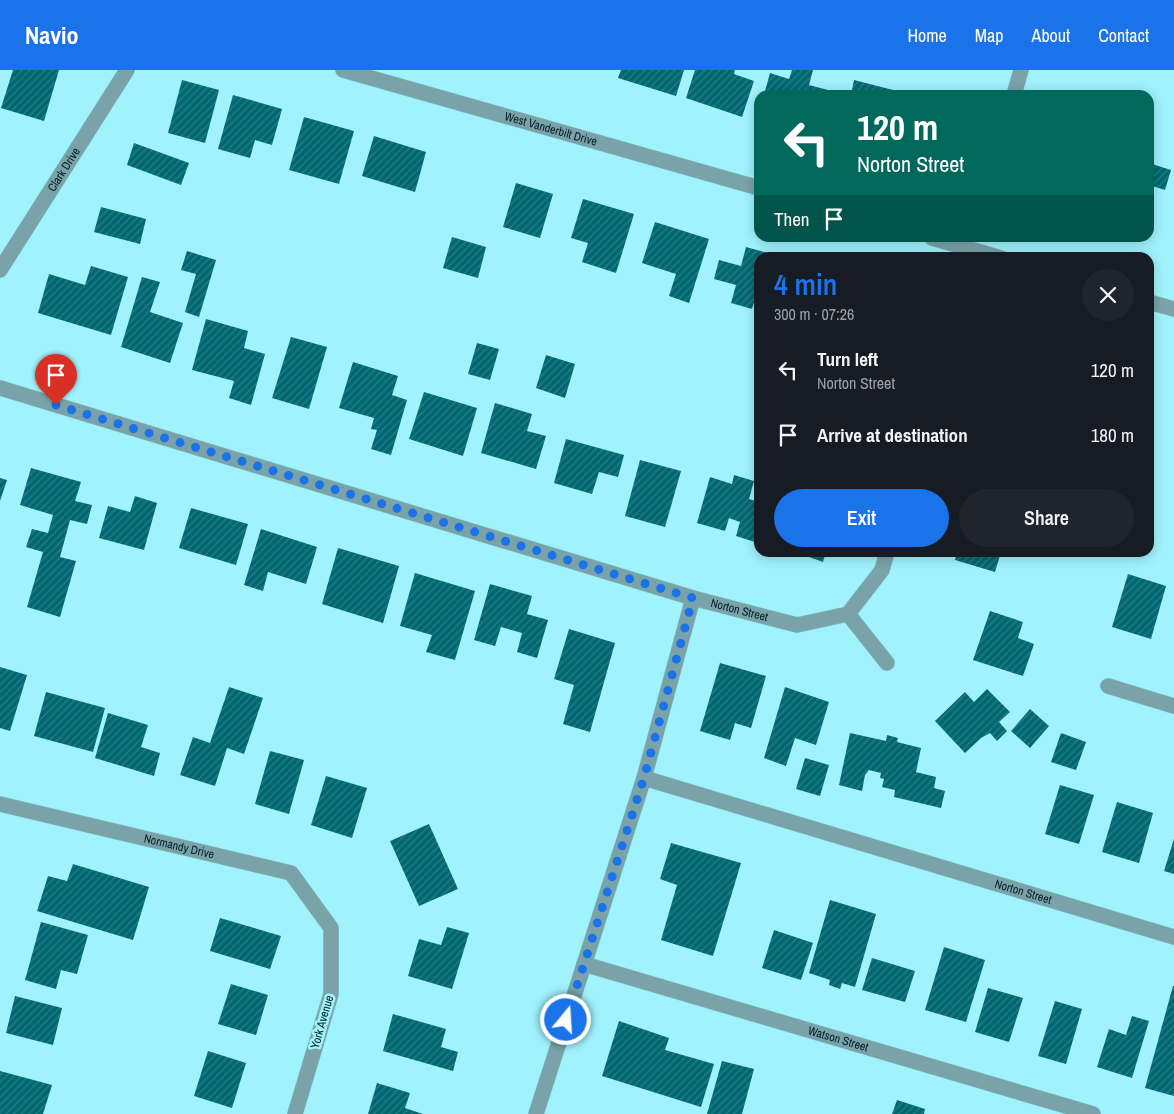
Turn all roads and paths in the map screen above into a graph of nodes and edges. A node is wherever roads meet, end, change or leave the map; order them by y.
1 (128, 70) edge
2 (342, 70) edge
3 (1021, 70) edge
4 (1015, 90) edge
5 (754, 187) edge
6 (946, 242) edge
7 (968, 248) edge
8 (981, 252) edge
9 (0, 270) edge
10 (1154, 303) edge
11 (1174, 309) edge
12 (0, 388) edge
13 (886, 557) edge
14 (693, 598) junction
15 (848, 614) junction
16 (887, 663) dead end
17 (1108, 686) dead end
18 (1174, 706) edge
19 (644, 778) junction
20 (1, 809) edge
21 (331, 928) joint
22 (1174, 937) edge
23 (584, 964) junction
24 (295, 1114) edge
25 (536, 1114) edge
26 (1093, 1114) edge

1 - 9 street, Clark Drive
2 - 5 street, West Vanderbilt Drive
3 - 4 street
6 - 7 street
7 - 8 street
10 - 11 street
12 - 14 street, Norton Street
13 - 15 street
14 - 15 street, Norton Street
14 - 19 street
15 - 16 street
17 - 18 street
19 - 22 street, Norton Street
19 - 23 street
20 - 21 street, Normandy Drive
21 - 24 street, York Avenue
23 - 25 street
23 - 26 street, Watson Street

